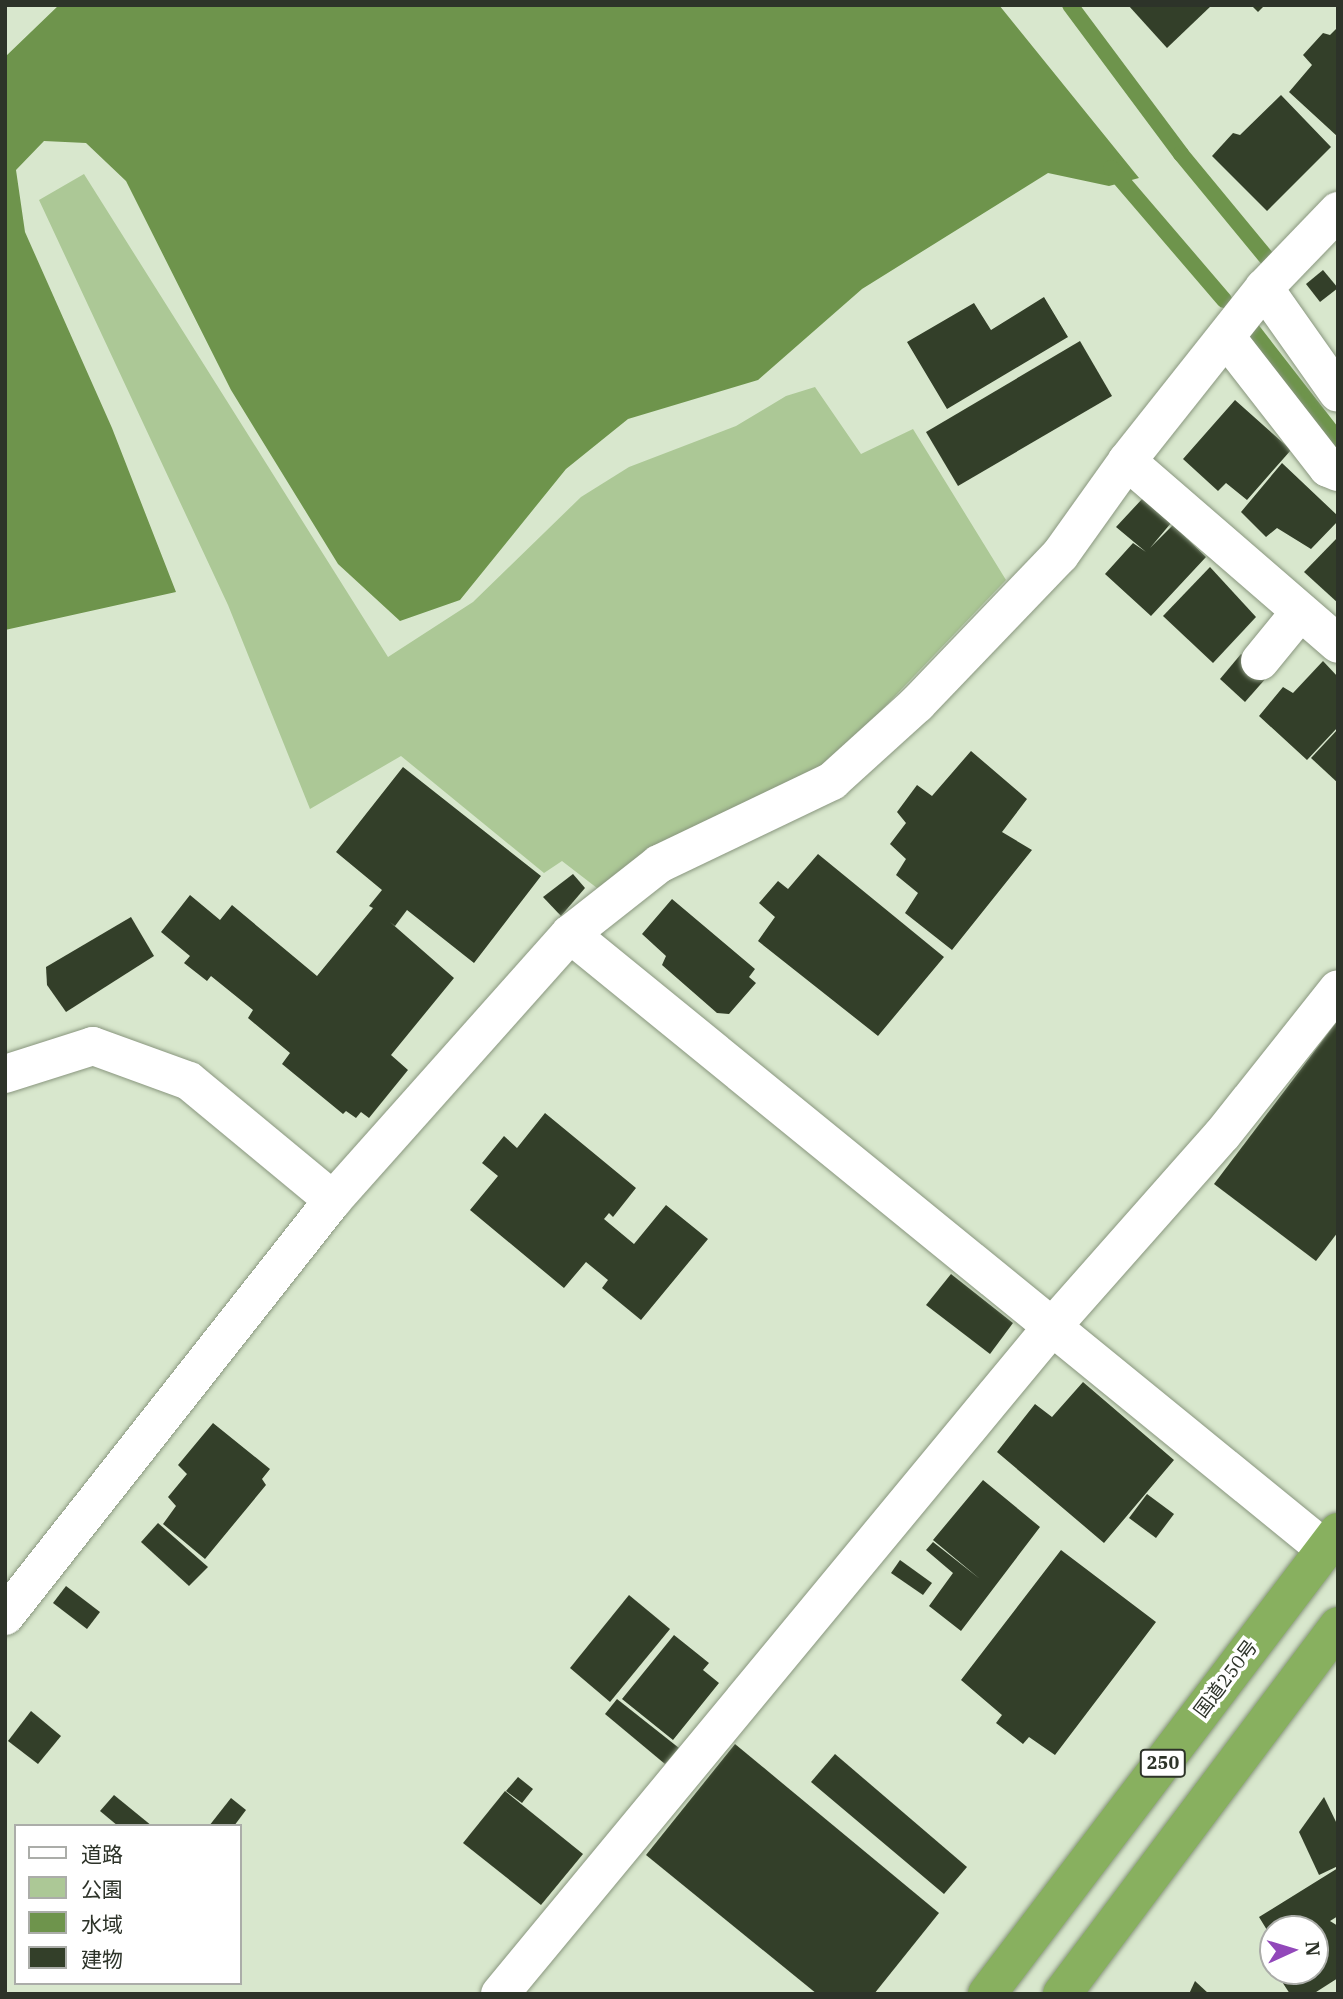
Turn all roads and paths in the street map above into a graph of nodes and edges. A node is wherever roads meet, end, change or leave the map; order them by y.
1 (1338, 211) edge
2 (1264, 288) junction
3 (1226, 337) junction
4 (1338, 393) edge
5 (1127, 461) junction
6 (1338, 472) edge
7 (1300, 612) junction
8 (1338, 644) edge
9 (1260, 661) dead end
10 (570, 934) junction
11 (1338, 989) edge
12 (5, 1074) edge
13 (333, 1200) junction
14 (1051, 1328) junction
15 (1331, 1540) edge
16 (5, 1616) edge
17 (1338, 1626) edge
18 (500, 1994) edge
19 (988, 1994) edge
20 (1062, 1994) edge

1 - 2 street
2 - 3 street
2 - 4 street
3 - 5 street
3 - 6 street
5 - 7 street
5 - 10 street
7 - 8 street
7 - 9 street
10 - 13 street
10 - 14 street
11 - 14 street
12 - 13 street
13 - 16 street
14 - 15 street
14 - 18 street
15 - 19 highway, 国道250号 / 250
17 - 20 highway

